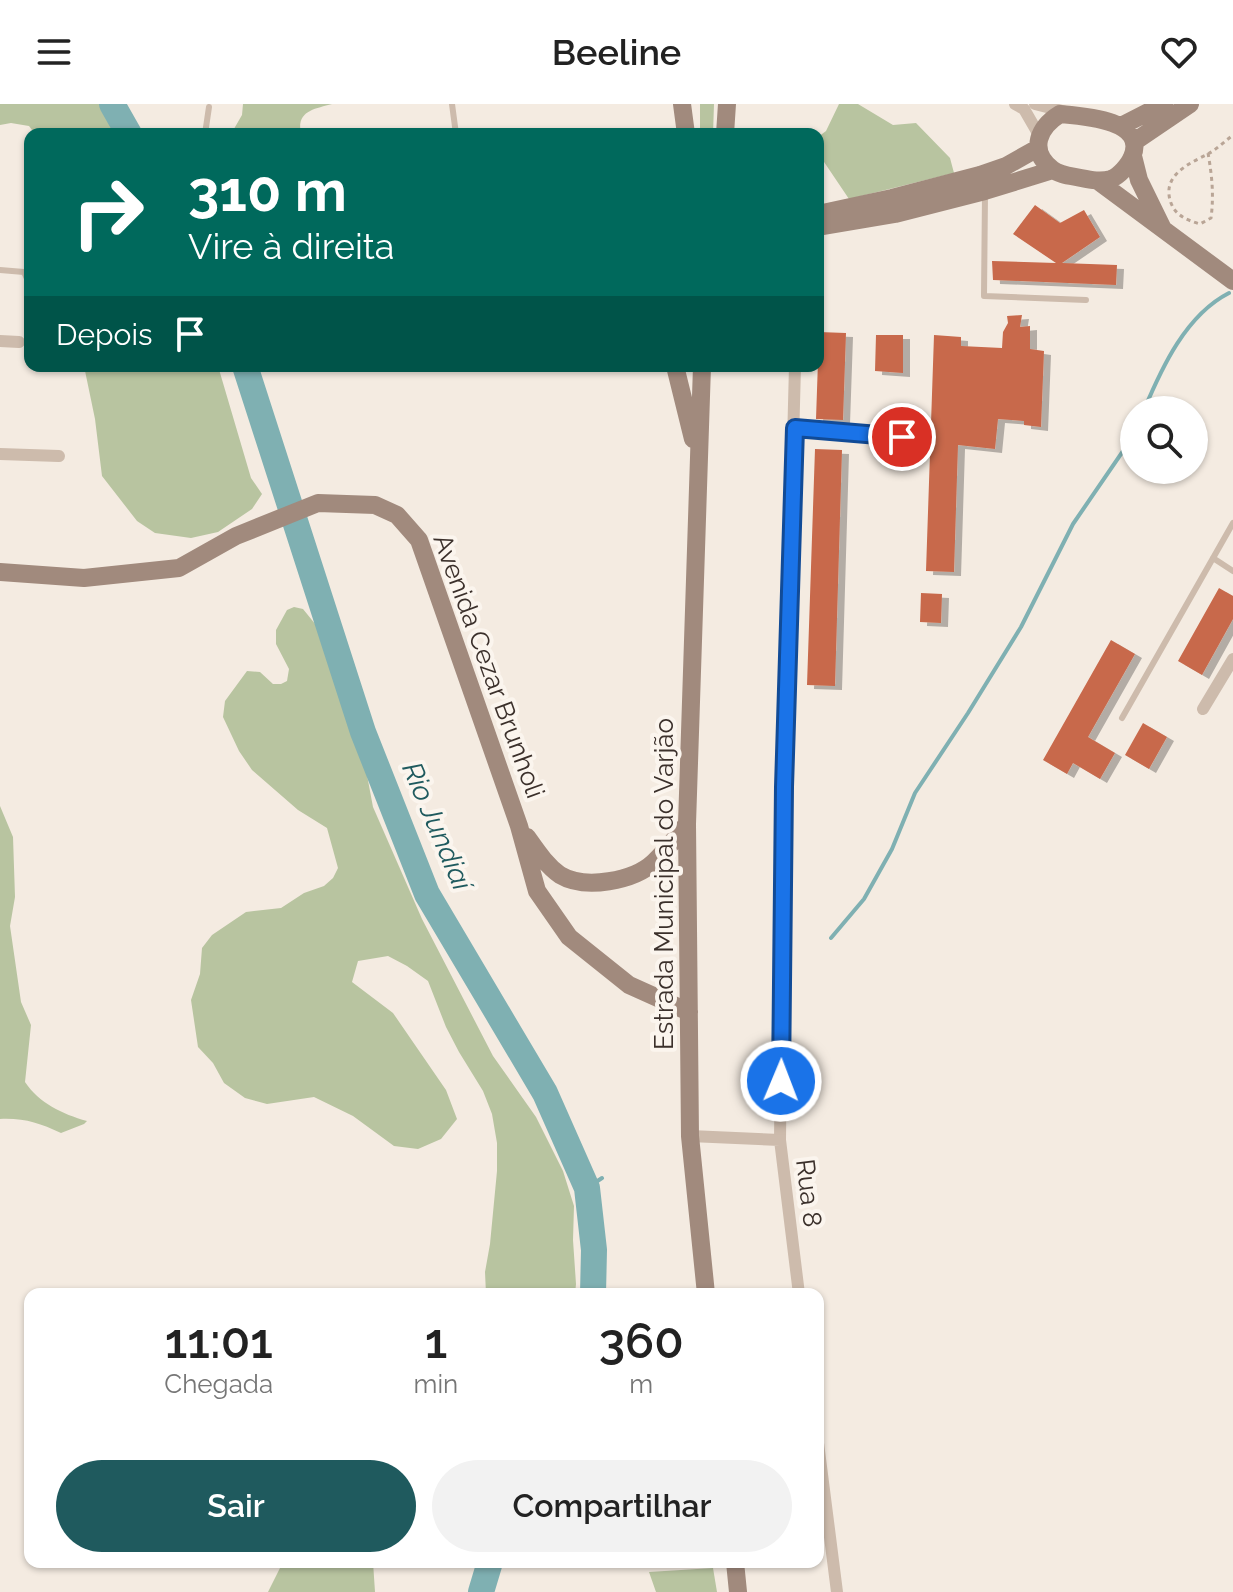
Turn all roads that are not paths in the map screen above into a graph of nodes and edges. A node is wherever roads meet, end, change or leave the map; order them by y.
1 (452, 104) edge
2 (682, 104) edge
3 (727, 104) edge
4 (1015, 104) edge
5 (1035, 104) edge
6 (1164, 104) edge
7 (1190, 104) edge
8 (209, 107) dead end
9 (1076, 115) junction
10 (1121, 126) junction
11 (206, 128) edge
12 (455, 128) edge
13 (685, 128) edge
14 (725, 128) edge
15 (1039, 142) junction
16 (1134, 149) junction
17 (1053, 170) junction
18 (1098, 181) junction
19 (985, 191) junction
20 (824, 213) edge
21 (824, 226) edge
22 (1163, 229) junction
23 (0, 270) edge
24 (24, 272) edge
25 (1233, 281) edge
26 (1086, 300) dead end
27 (0, 341) edge
28 (19, 342) dead end
29 (0, 348) edge
30 (677, 372) edge
31 (702, 372) edge
32 (795, 372) edge
33 (795, 428) junction
34 (902, 437) dead end
35 (0, 454) edge
36 (59, 456) dead end
37 (699, 473) junction
38 (1233, 523) edge
39 (1213, 558) junction
40 (1233, 571) edge
41 (0, 572) edge
42 (1233, 659) edge
43 (1203, 709) dead end
44 (1122, 718) dead end
45 (687, 824) junction
46 (519, 826) junction
47 (689, 1012) junction
48 (690, 1136) junction
49 (780, 1140) junction
50 (705, 1288) edge
51 (798, 1288) edge
52 (824, 1490) edge
53 (736, 1568) edge
54 (738, 1592) edge
55 (837, 1592) edge

1 - 12 lane
2 - 13 main road
3 - 14 main road
4 - 15 street
5 - 9 street
6 - 10 main road
7 - 16 main road
8 - 11 lane
9 - 10 main road
9 - 15 main road
10 - 16 main road
15 - 17 main road
15 - 20 main road
16 - 18 main road
16 - 22 main road
17 - 18 main road
17 - 19 main road
18 - 22 main road
19 - 21 main road
19 - 26 lane
22 - 25 main road
23 - 24 lane
27 - 28 street
27 - 29 lane
30 - 37 main road
31 - 37 main road
32 - 33 street
33 - 34 lane
33 - 49 street
35 - 36 street
37 - 45 main road, Estrada Municipal do Varjão
38 - 39 lane
39 - 40 lane
39 - 44 lane
41 - 46 main road, Avenida Cezar Brunholi
42 - 43 street
45 - 46 main road, Avenida Cezar Brunholi
45 - 47 main road, Estrada Municipal do Varjão
46 - 47 main road, Avenida Cezar Brunholi
47 - 48 main road, Estrada Municipal do Varjão
48 - 49 street, Rua 8
48 - 50 main road, Estrada Municipal do Varjão
49 - 51 street, Rua 8
52 - 55 street
53 - 54 main road

